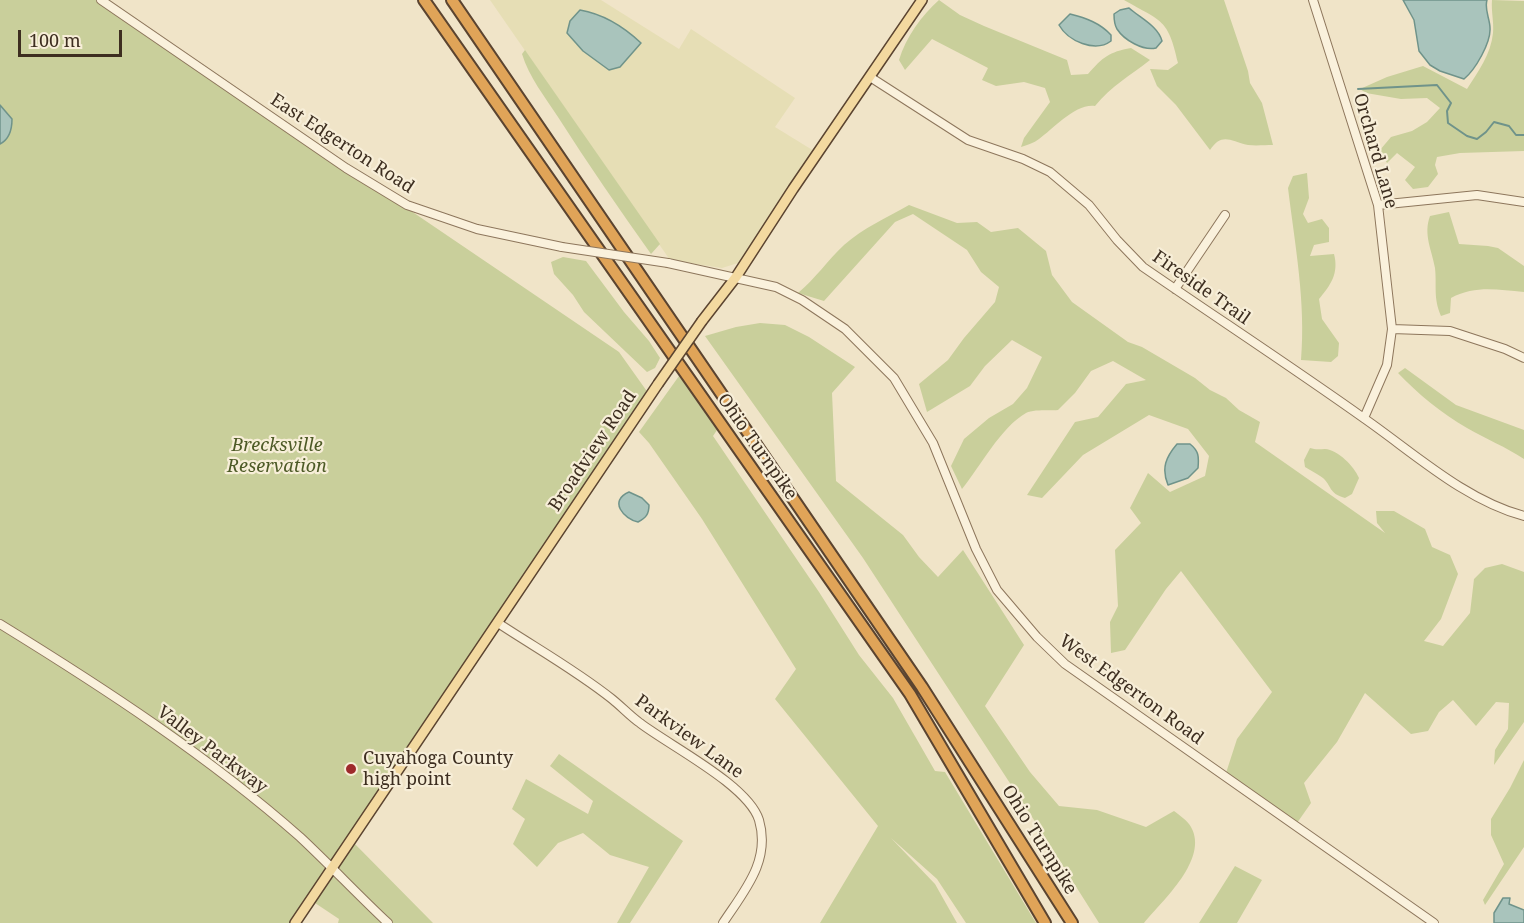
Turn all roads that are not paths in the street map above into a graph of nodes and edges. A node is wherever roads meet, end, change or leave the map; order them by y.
1 (101, 0) edge
2 (424, 0) edge
3 (452, 0) edge
4 (922, 0) edge
5 (1313, 0) edge
6 (870, 77) junction
7 (1524, 202) edge
8 (1378, 205) junction
9 (1225, 214) dead end
10 (736, 277) junction
11 (1175, 289) junction
12 (1392, 329) junction
13 (1524, 358) edge
14 (1364, 418) junction
15 (1524, 516) edge
16 (498, 623) junction
17 (0, 624) edge
18 (332, 868) junction
19 (295, 923) edge
20 (388, 923) edge
21 (723, 923) edge
22 (1045, 923) edge
23 (1072, 923) edge
24 (1434, 923) edge

1 - 10 street, East Edgerton Road, bridge
2 - 22 highway, Ohio Turnpike
3 - 23 highway, Ohio Turnpike
4 - 6 main road, Broadview Road
5 - 8 street, Orchard Lane
6 - 10 main road, Broadview Road
6 - 11 street, Fireside Trail
7 - 8 street
8 - 12 street, Orchard Lane
9 - 11 street
10 - 16 main road, Broadview Road, bridge
10 - 24 street, West Edgerton Road
11 - 14 street, Fireside Trail
12 - 13 street
12 - 14 street, Orchard Lane
14 - 15 street, Fireside Trail
16 - 18 main road, Broadview Road
16 - 21 street, Parkview Lane
17 - 18 street, Valley Parkway
18 - 19 main road, Broadview Road
18 - 20 street, Valley Parkway

